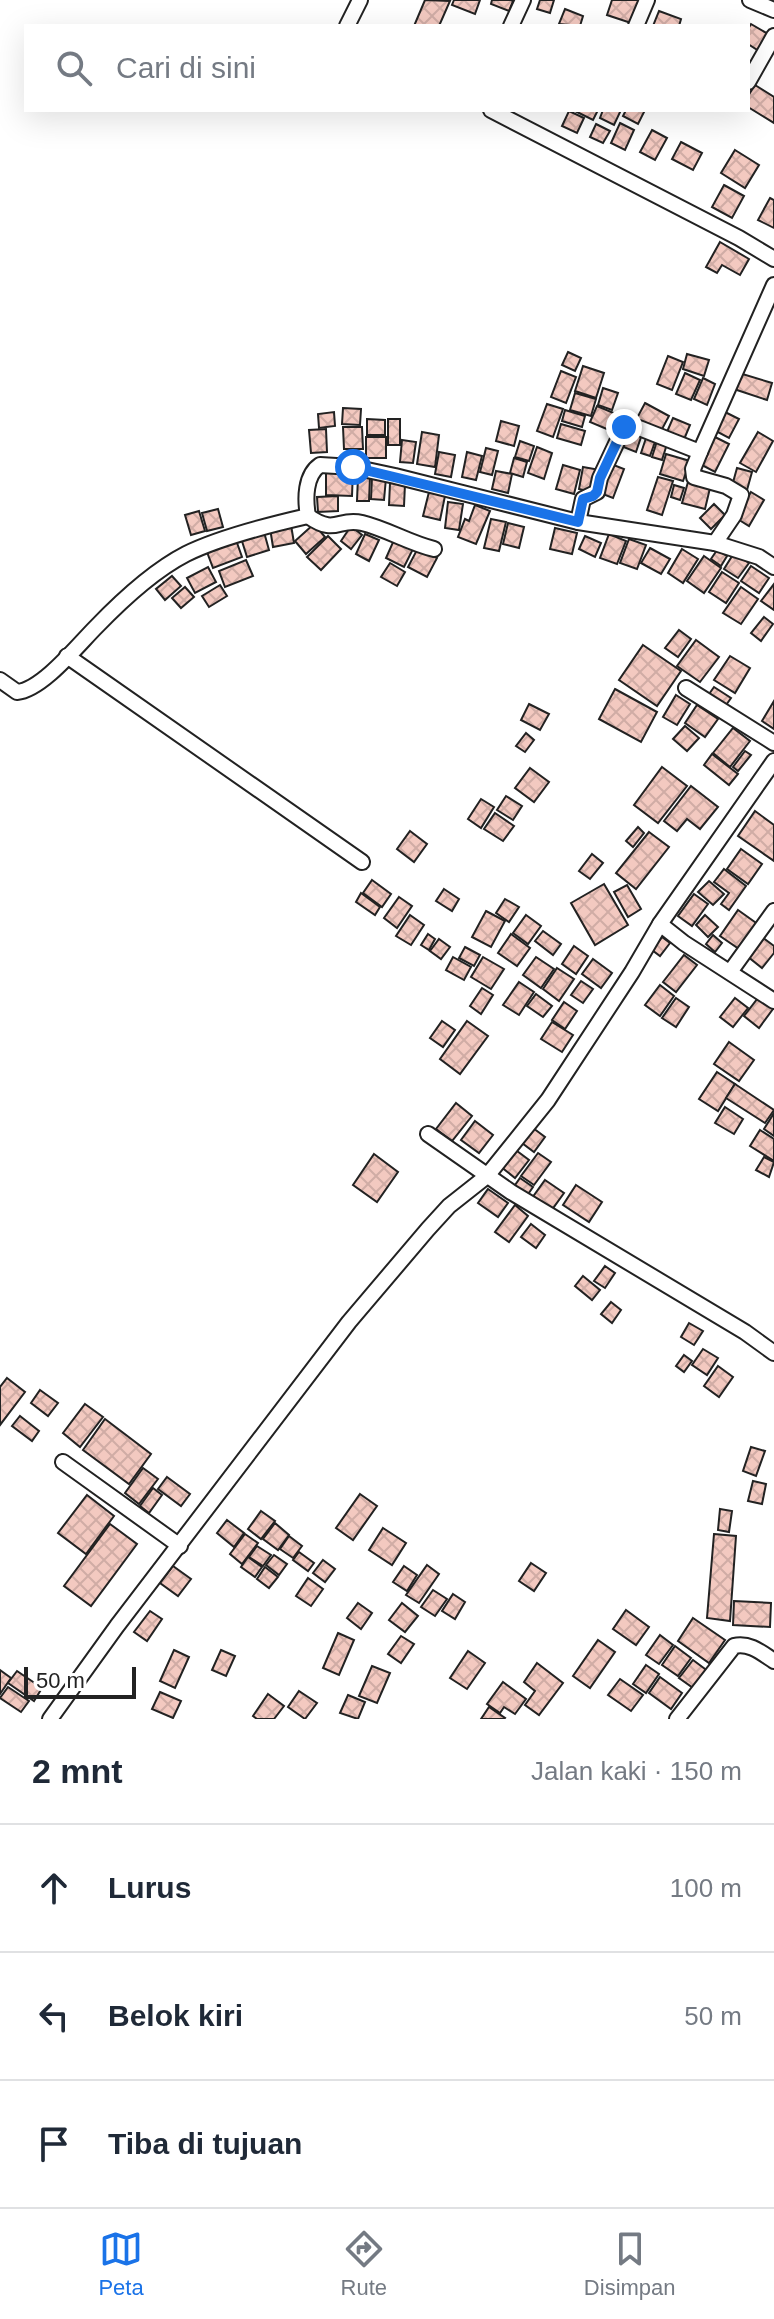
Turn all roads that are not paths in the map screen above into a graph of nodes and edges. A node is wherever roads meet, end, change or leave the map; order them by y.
1 (360, 0) edge
2 (523, 0) edge
3 (647, 0) edge
4 (750, 0) edge
5 (774, 10) edge
6 (348, 24) edge
7 (512, 24) edge
8 (637, 24) edge
9 (774, 36) edge
10 (750, 78) edge
11 (495, 112) edge
12 (774, 259) edge
13 (774, 285) edge
14 (700, 452) junction
15 (308, 516) junction
16 (578, 522) junction
17 (715, 543) junction
18 (434, 549) dead end
19 (774, 567) edge
20 (67, 656) junction
21 (0, 680) edge
22 (686, 688) dead end
23 (774, 743) edge
24 (774, 761) edge
25 (362, 862) dead end
26 (774, 911) edge
27 (660, 924) junction
28 (730, 972) junction
29 (774, 1001) edge
30 (428, 1134) dead end
31 (487, 1176) junction
32 (774, 1353) edge
33 (63, 1462) dead end
34 (180, 1546) junction
35 (774, 1661) edge
36 (50, 1719) edge
37 (677, 1719) edge

1 - 6 street
2 - 7 street
3 - 8 street
4 - 5 street
9 - 10 street
11 - 12 street
13 - 14 street
14 - 16 street
14 - 17 street
15 - 16 street
15 - 18 street
15 - 20 street
16 - 17 street
17 - 19 street
20 - 21 street
20 - 25 street
22 - 23 street
24 - 27 street
26 - 28 street
27 - 28 street
27 - 31 street
28 - 29 street
30 - 31 street
31 - 32 street
31 - 34 street
33 - 34 street
34 - 36 street
35 - 37 street

